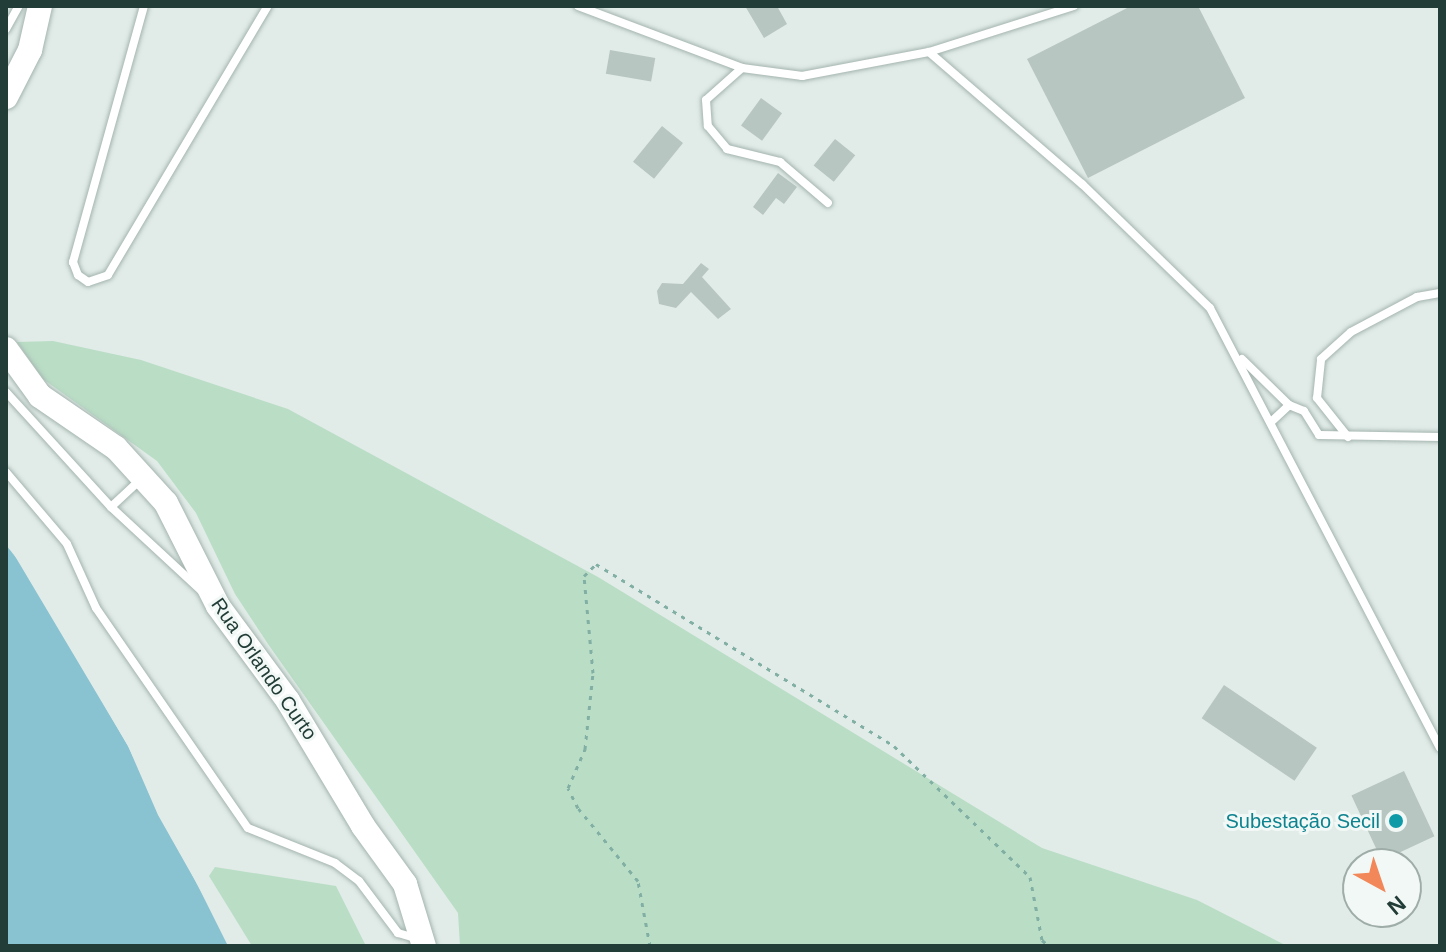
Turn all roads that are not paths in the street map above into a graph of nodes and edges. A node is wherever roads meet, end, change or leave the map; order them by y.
1 (19, 6) edge
2 (40, 6) edge
3 (144, 6) edge
4 (268, 6) edge
5 (578, 6) edge
6 (1074, 6) edge
7 (6, 29) edge
8 (929, 52) junction
9 (742, 68) junction
10 (6, 97) edge
11 (828, 203) dead end
12 (1440, 293) edge
13 (6, 349) edge
14 (1238, 356) junction
15 (6, 392) edge
16 (1289, 405) junction
17 (1271, 422) junction
18 (1348, 437) junction
19 (1440, 437) edge
20 (6, 472) edge
21 (145, 476) junction
22 (111, 507) junction
23 (213, 597) junction
24 (1440, 748) edge
25 (424, 943) edge

1 - 7 lane
2 - 10 main road
3 - 4 lane
5 - 9 lane
6 - 8 lane
8 - 9 lane
8 - 14 lane
9 - 11 lane
12 - 18 lane
13 - 21 main road, Rua Orlando Curto
14 - 16 lane
14 - 17 lane
15 - 22 lane
16 - 17 lane
16 - 18 lane
17 - 24 lane
18 - 19 lane
20 - 25 lane
21 - 22 lane
21 - 23 main road, Rua Orlando Curto
22 - 23 lane
23 - 25 main road, Rua Orlando Curto

